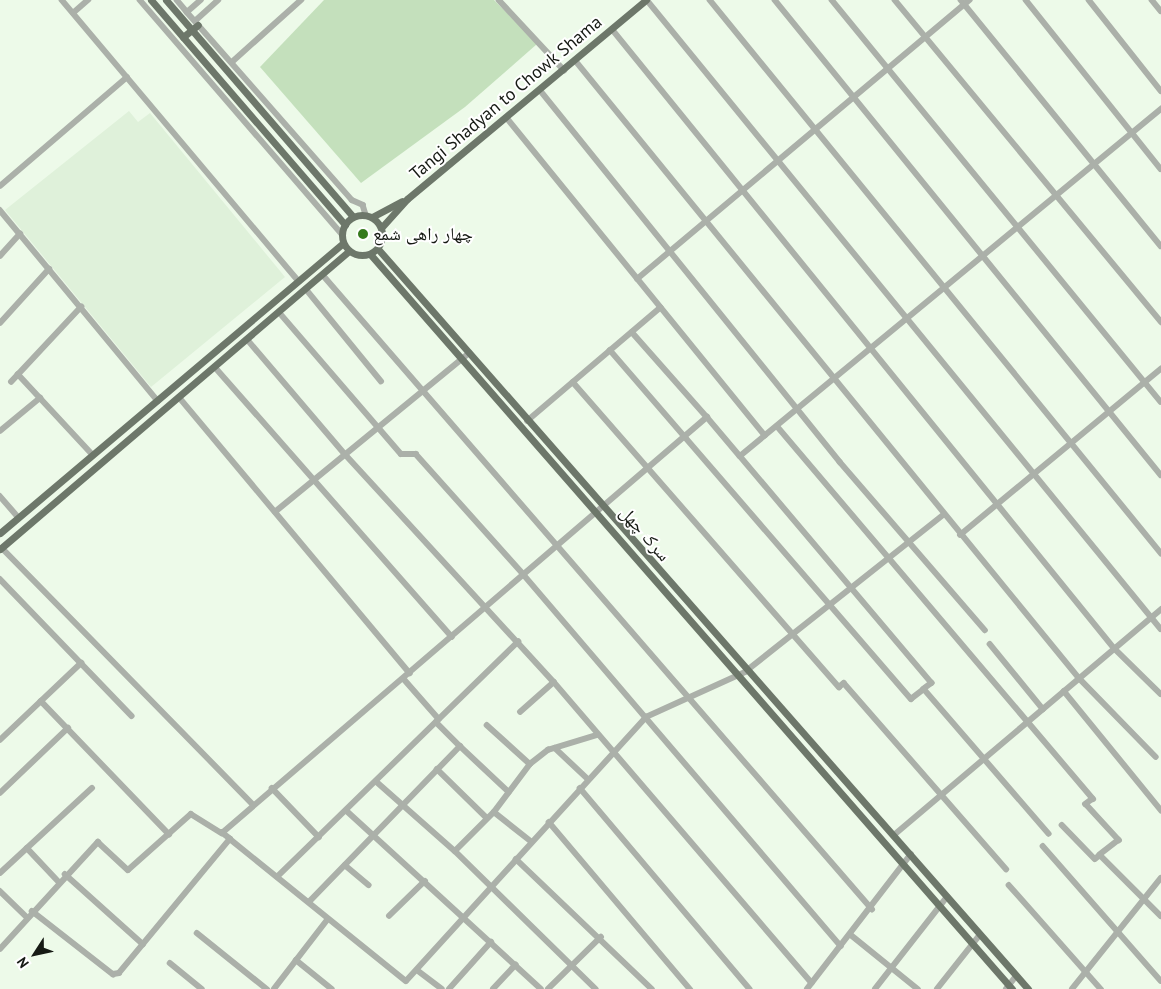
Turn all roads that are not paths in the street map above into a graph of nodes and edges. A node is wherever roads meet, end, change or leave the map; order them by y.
1 (62, 0) edge
2 (88, 0) edge
3 (140, 0) edge
4 (151, 0) edge
5 (166, 0) edge
6 (177, 0) edge
7 (201, 0) edge
8 (218, 0) edge
9 (301, 0) edge
10 (499, 0) edge
11 (646, 0) edge
12 (710, 0) edge
13 (775, 0) edge
14 (832, 0) edge
15 (895, 0) edge
16 (970, 0) edge
17 (1026, 0) edge
18 (1088, 0) edge
19 (1152, 0) edge
20 (963, 2) edge
21 (1161, 11) edge
22 (187, 12) junction
23 (73, 13) junction
24 (196, 22) junction
25 (612, 29) junction
26 (192, 30) junction
27 (925, 37) junction
28 (183, 38) junction
29 (575, 60) junction
30 (232, 62) junction
31 (888, 69) junction
32 (564, 70) junction
33 (127, 77) junction
34 (540, 90) junction
35 (1161, 91) edge
36 (855, 97) junction
37 (1161, 110) edge
38 (507, 118) junction
39 (815, 130) junction
40 (1132, 133) junction
41 (778, 161) junction
42 (1094, 164) junction
43 (1161, 168) edge
44 (0, 186) edge
45 (742, 192) junction
46 (1056, 196) junction
47 (407, 199) junction
48 (0, 210) edge
49 (369, 216) junction
50 (353, 217) junction
51 (706, 222) junction
52 (345, 224) junction
53 (1019, 227) junction
54 (381, 228) junction
55 (20, 234) junction
56 (342, 234) junction
57 (343, 243) junction
58 (1161, 246) edge
59 (378, 249) junction
60 (349, 251) junction
61 (670, 252) junction
62 (370, 254) junction
63 (0, 256) edge
64 (982, 256) junction
65 (49, 269) junction
66 (323, 274) junction
67 (637, 279) junction
68 (299, 281) junction
69 (306, 289) junction
70 (943, 289) junction
71 (81, 307) junction
72 (660, 308) junction
73 (279, 312) junction
74 (907, 319) junction
75 (1161, 322) edge
76 (0, 324) edge
77 (632, 332) junction
78 (247, 339) junction
79 (870, 349) junction
80 (610, 350) junction
81 (468, 353) junction
82 (461, 359) junction
83 (215, 367) junction
84 (1161, 370) edge
85 (18, 374) junction
86 (834, 379) junction
87 (381, 381) dead end
88 (11, 382) dead end
89 (573, 382) junction
90 (1145, 382) junction
91 (423, 390) junction
92 (179, 397) junction
93 (40, 398) junction
94 (158, 401) junction
95 (1161, 402) edge
96 (798, 409) junction
97 (1111, 410) junction
98 (706, 417) junction
99 (527, 421) junction
100 (777, 426) junction
101 (377, 428) junction
102 (0, 430) edge
103 (684, 436) junction
104 (765, 436) junction
105 (1070, 444) junction
106 (345, 454) junction
107 (93, 455) junction
108 (740, 456) junction
109 (648, 466) junction
110 (1161, 474) edge
111 (1033, 475) junction
112 (312, 480) junction
113 (0, 496) edge
114 (996, 505) junction
115 (601, 506) junction
116 (275, 512) junction
117 (595, 512) junction
118 (943, 515) junction
119 (18, 517) junction
120 (0, 532) edge
121 (960, 535) junction
122 (910, 542) junction
123 (559, 543) junction
124 (1, 548) edge
125 (1161, 553) edge
126 (890, 558) junction
127 (524, 575) junction
128 (0, 579) edge
129 (852, 588) junction
130 (830, 606) junction
131 (487, 607) junction
132 (1161, 609) edge
133 (1150, 618) junction
134 (1161, 629) edge
135 (985, 630) dead end
136 (793, 636) junction
137 (452, 637) junction
138 (518, 642) junction
139 (990, 644) dead end
140 (1114, 648) junction
141 (81, 663) junction
142 (745, 672) junction
143 (410, 673) junction
144 (738, 677) junction
145 (1079, 678) junction
146 (404, 679) junction
147 (554, 682) junction
148 (924, 689) junction
149 (1064, 691) junction
150 (1161, 694) edge
151 (688, 696) junction
152 (41, 701) junction
153 (1043, 709) junction
154 (520, 712) dead end
155 (132, 716) dead end
156 (646, 717) junction
157 (438, 720) junction
158 (1027, 723) junction
159 (487, 725) dead end
160 (68, 728) junction
161 (598, 735) junction
162 (0, 740) edge
163 (460, 746) junction
164 (555, 748) junction
165 (612, 752) junction
166 (1156, 756) dead end
167 (984, 759) junction
168 (530, 764) junction
169 (437, 769) junction
170 (588, 779) junction
171 (377, 782) junction
172 (92, 788) dead end
173 (272, 788) junction
174 (580, 788) junction
175 (509, 792) junction
176 (0, 793) edge
177 (942, 794) junction
178 (253, 804) junction
179 (403, 804) junction
180 (1161, 810) edge
181 (347, 811) junction
182 (494, 812) junction
183 (487, 818) junction
184 (549, 822) junction
185 (1062, 825) dead end
186 (222, 833) junction
187 (169, 834) junction
188 (1049, 834) dead end
189 (894, 835) junction
190 (374, 836) junction
191 (319, 837) junction
192 (230, 839) junction
193 (532, 842) junction
194 (1043, 846) dead end
195 (27, 848) junction
196 (455, 851) junction
197 (910, 854) junction
198 (1100, 855) junction
199 (516, 859) junction
200 (345, 865) junction
201 (902, 865) junction
202 (1006, 869) dead end
203 (0, 873) edge
204 (64, 874) junction
205 (277, 877) junction
206 (1161, 878) edge
207 (424, 881) junction
208 (59, 882) junction
209 (369, 885) dead end
210 (1008, 885) dead end
211 (492, 886) junction
212 (0, 892) edge
213 (947, 897) junction
214 (1143, 899) junction
215 (309, 902) junction
216 (939, 908) junction
217 (872, 909) junction
218 (32, 911) junction
219 (26, 916) junction
220 (389, 916) dead end
221 (465, 916) junction
222 (1161, 916) edge
223 (328, 919) junction
224 (1117, 931) junction
225 (197, 933) dead end
226 (851, 935) junction
227 (601, 936) junction
228 (979, 936) junction
229 (491, 942) junction
230 (143, 944) junction
231 (972, 945) junction
232 (841, 946) junction
233 (0, 950) edge
234 (296, 960) junction
235 (170, 964) dead end
236 (515, 965) junction
237 (573, 965) junction
238 (892, 968) junction
239 (417, 970) junction
240 (1085, 971) junction
241 (1016, 976) junction
242 (1161, 981) edge
243 (812, 984) junction
244 (1008, 988) edge
245 (202, 989) edge
246 (267, 989) edge
247 (274, 989) edge
248 (332, 989) edge
249 (442, 989) edge
250 (449, 989) edge
251 (493, 989) edge
252 (541, 989) edge
253 (548, 989) edge
254 (596, 989) edge
255 (652, 989) edge
256 (690, 989) edge
257 (750, 989) edge
258 (807, 989) edge
259 (875, 989) edge
260 (918, 989) edge
261 (937, 989) edge
262 (1028, 989) edge
263 (1072, 989) edge
264 (1101, 989) edge

1 - 23 street
2 - 23 street
3 - 56 street
4 - 28 main road
5 - 26 main road
6 - 22 street
7 - 22 street
8 - 24 street
9 - 30 street
10 - 32 street
11 - 25 main road, Tangi Shadyan to Chowk Shama
11 - 41 street
12 - 39 street
13 - 36 street
14 - 31 street
15 - 27 street
16 - 20 street
17 - 40 street
18 - 35 street
19 - 21 street
20 - 27 street
20 - 42 street
22 - 24 street
23 - 33 street
24 - 26 main road
24 - 30 street
25 - 29 main road, Tangi Shadyan to Chowk Shama
25 - 45 street
26 - 28 main road
26 - 50 main road
27 - 31 street
27 - 46 street
28 - 52 main road
29 - 32 main road, Tangi Shadyan to Chowk Shama
29 - 51 street
30 - 49 street
31 - 36 street
31 - 53 street
32 - 34 main road, Tangi Shadyan to Chowk Shama
33 - 44 street
33 - 68 street
34 - 38 main road, Tangi Shadyan to Chowk Shama
34 - 61 street
36 - 39 street
36 - 64 street
37 - 40 street
38 - 47 main road, Tangi Shadyan to Chowk Shama
38 - 67 street
39 - 41 street
39 - 70 street
40 - 42 street
40 - 43 street
41 - 45 street
41 - 74 street
42 - 46 street
42 - 58 street
45 - 51 street
45 - 79 street
46 - 53 street
46 - 75 street
47 - 49 main road
47 - 54 main road
48 - 55 street
49 - 50 main road
49 - 54 main road
50 - 52 main road
51 - 61 street
51 - 86 street
52 - 56 main road
53 - 64 street
53 - 90 street
54 - 59 main road
55 - 63 street
55 - 65 street
56 - 57 main road
57 - 60 main road
57 - 68 main road
59 - 62 main road
59 - 81 main road, سرک چهل
60 - 62 main road
60 - 66 main road
61 - 67 street
61 - 96 street
62 - 82 main road
64 - 70 street
64 - 97 street
65 - 71 street
65 - 76 street
66 - 69 main road
66 - 91 street
67 - 72 street
68 - 94 main road
69 - 73 main road
69 - 87 street
70 - 74 street
70 - 105 street
71 - 85 street
71 - 94 street
72 - 77 street
72 - 104 street
73 - 78 main road
73 - 101 street
74 - 79 street
74 - 111 street
77 - 80 street
77 - 98 street
78 - 83 main road
78 - 106 street
79 - 86 street
79 - 114 street
80 - 89 street
80 - 103 street
81 - 82 street
81 - 99 main road, سرک چهل
82 - 91 street
82 - 117 main road
83 - 92 main road
83 - 112 street
84 - 90 street
85 - 88 street
85 - 93 street
86 - 96 street
86 - 118 street
89 - 99 street
89 - 109 street
90 - 95 street
90 - 97 street
91 - 101 street
91 - 123 street
92 - 116 street
92 - 124 main road
93 - 102 street
93 - 107 street
94 - 107 main road
96 - 100 street
96 - 122 street
97 - 105 street
97 - 110 street
98 - 103 street
98 - 108 street
99 - 115 main road, سرک چهل
100 - 104 street
100 - 126 street
101 - 106 street
101 - 127 street
103 - 109 street
103 - 130 street
104 - 108 street
105 - 111 street
105 - 125 street
106 - 112 street
106 - 131 street
107 - 119 main road
108 - 129 street
109 - 115 street
109 - 136 street
111 - 114 street
111 - 133 street
112 - 116 street
112 - 137 street
113 - 119 street
114 - 121 street
114 - 140 street
115 - 117 street
115 - 142 main road, سرک چهل
116 - 143 street
117 - 123 street
117 - 144 main road
118 - 121 street
118 - 122 street
119 - 120 main road
121 - 145 street
122 - 126 street
122 - 135 street
123 - 127 street
123 - 151 street
124 - 178 street
126 - 129 street
126 - 158 street
127 - 131 street
127 - 156 street
128 - 141 street
129 - 130 street
129 - 148 street
130 - 136 street
130 - 148 street
131 - 137 street
131 - 138 street
132 - 133 street
133 - 134 street
133 - 140 street
136 - 142 street
136 - 177 street
137 - 143 street
138 - 147 street
138 - 157 street
139 - 153 street
140 - 145 street
140 - 150 street
141 - 152 street
141 - 155 street
142 - 144 street
142 - 189 main road, سرک چهل
143 - 146 street
144 - 151 street
144 - 201 main road
145 - 149 street
145 - 166 street
146 - 157 street
146 - 173 street
147 - 154 street
147 - 161 street
148 - 167 street
149 - 153 street
149 - 180 street
151 - 156 street
151 - 217 street
152 - 160 street
152 - 162 street
153 - 158 street
156 - 165 street
156 - 232 street
157 - 163 street
157 - 171 street
158 - 167 street
158 - 198 street
159 - 168 street
160 - 176 street
160 - 187 street
161 - 164 street
161 - 165 street
163 - 169 street
163 - 175 street
164 - 168 street
164 - 170 street
165 - 170 street
165 - 243 street
167 - 177 street
167 - 188 street
168 - 175 street
169 - 179 street
169 - 183 street
170 - 174 street
171 - 179 street
171 - 181 street
172 - 195 street
173 - 178 street
173 - 191 street
174 - 184 street
174 - 257 street
175 - 182 street
177 - 189 street
177 - 202 street
178 - 186 street
179 - 190 street
179 - 196 street
181 - 190 street
181 - 191 street
182 - 183 street
182 - 193 street
183 - 196 street
184 - 193 street
184 - 256 street
185 - 198 street
186 - 187 street
186 - 192 street
187 - 204 street
189 - 197 main road, سرک چهل
190 - 200 street
190 - 207 street
191 - 205 street
192 - 205 street
192 - 230 street
193 - 199 street
194 - 224 street
195 - 203 street
195 - 208 street
196 - 211 street
197 - 201 street
197 - 213 main road, سرک چهل
198 - 214 street
199 - 211 street
199 - 227 street
200 - 209 street
200 - 215 street
201 - 216 main road
201 - 217 street
204 - 208 street
204 - 230 street
205 - 215 street
206 - 214 street
207 - 220 street
207 - 221 street
208 - 218 street
210 - 240 street
211 - 221 street
211 - 237 street
212 - 219 street
213 - 216 street
213 - 228 main road, سرک چهل
214 - 222 street
214 - 224 street
215 - 223 street
216 - 231 main road
216 - 238 street
217 - 226 street
218 - 219 street
218 - 230 street
219 - 233 street
221 - 229 street
221 - 239 street
223 - 234 street
223 - 239 street
224 - 240 street
224 - 242 street
225 - 246 street
226 - 232 street
226 - 238 street
227 - 237 street
227 - 255 street
228 - 231 street
228 - 241 main road, سرک چهل
229 - 236 street
229 - 250 street
231 - 244 main road
231 - 261 street
232 - 243 street
234 - 247 street
234 - 248 street
235 - 245 street
236 - 251 street
236 - 252 street
237 - 253 street
237 - 254 street
238 - 259 street
238 - 260 street
239 - 249 street
240 - 263 street
240 - 264 street
241 - 244 street
241 - 262 main road, سرک چهل
243 - 258 street

